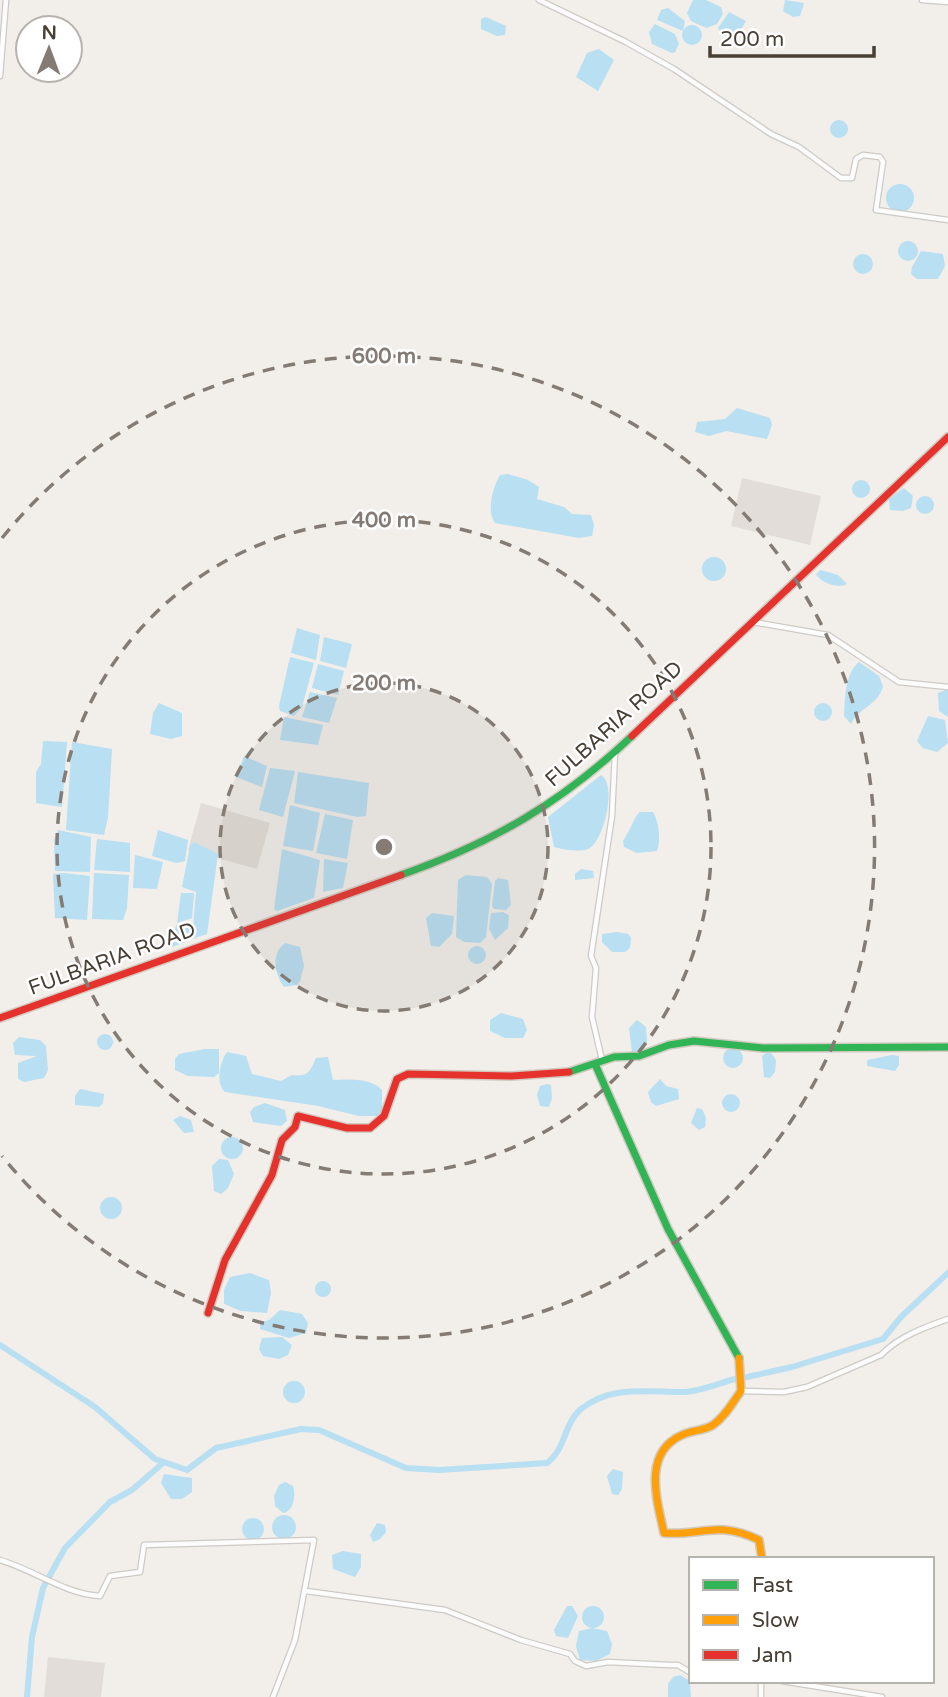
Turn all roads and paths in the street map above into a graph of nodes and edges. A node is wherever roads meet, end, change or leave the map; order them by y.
1 (6, 0) edge
2 (538, 0) edge
3 (922, 0) edge
4 (948, 2) edge
5 (0, 76) edge
6 (948, 220) edge
7 (948, 438) edge
8 (752, 622) junction
9 (948, 687) edge
10 (615, 752) junction
11 (0, 1018) edge
12 (948, 1047) edge
13 (598, 1062) junction
14 (208, 1313) dead end
15 (948, 1319) edge
16 (741, 1391) junction
17 (762, 1557) edge
18 (0, 1560) edge
19 (306, 1591) junction
20 (689, 1672) edge
21 (795, 1683) edge
22 (273, 1697) edge
23 (883, 1697) edge

1 - 5 street
2 - 6 street
3 - 4 street
7 - 8 street, FULBARIA ROAD
8 - 9 street
8 - 10 street, FULBARIA ROAD
10 - 11 street, FULBARIA ROAD
10 - 13 street
12 - 13 street
13 - 14 street
13 - 16 street
15 - 16 street
16 - 17 street
18 - 19 street
19 - 20 street
19 - 22 street
21 - 23 street

